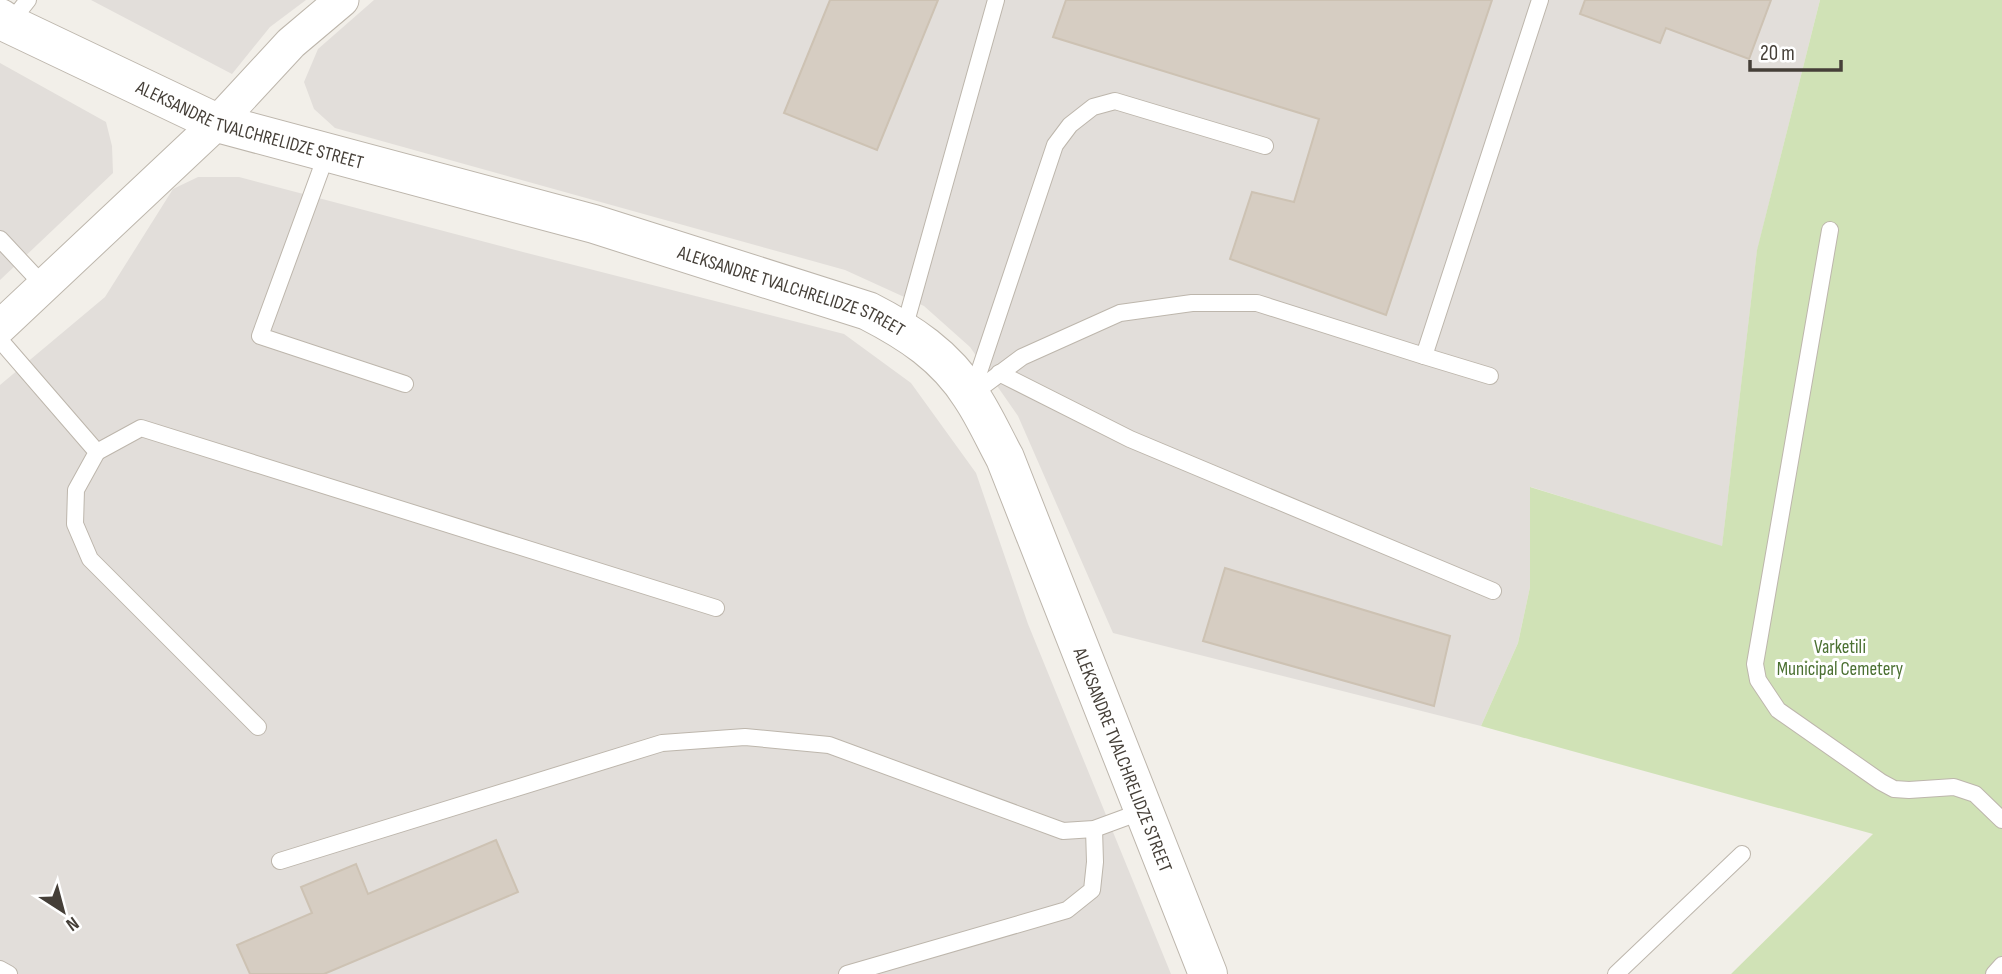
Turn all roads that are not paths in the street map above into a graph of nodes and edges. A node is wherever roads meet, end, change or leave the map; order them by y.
1 (342, 0) edge
2 (996, 0) edge
3 (1540, 0) edge
4 (12, 14) edge
5 (217, 123) junction
6 (1265, 146) dead end
7 (327, 153) junction
8 (1830, 230) dead end
9 (0, 239) edge
10 (44, 286) junction
11 (0, 327) edge
12 (904, 329) junction
13 (0, 340) edge
14 (1424, 356) junction
15 (1490, 376) dead end
16 (405, 384) dead end
17 (985, 384) junction
18 (97, 452) junction
19 (1493, 592) dead end
20 (716, 608) dead end
21 (258, 727) dead end
22 (1143, 811) junction
23 (2002, 820) edge
24 (1094, 829) junction
25 (1742, 853) dead end
26 (280, 861) dead end
27 (2002, 965) edge
28 (0, 969) edge
29 (9, 974) edge
30 (847, 974) edge
31 (1208, 974) edge
32 (1616, 974) edge
33 (1994, 974) edge

1 - 5 street
2 - 12 lane
3 - 14 lane
4 - 5 street, ALEKSANDRE TVALCHRELIDZE STREET
5 - 7 street, ALEKSANDRE TVALCHRELIDZE STREET
5 - 10 street
6 - 17 lane
7 - 12 street, ALEKSANDRE TVALCHRELIDZE STREET
7 - 16 lane
8 - 23 lane
9 - 10 lane
10 - 11 street
12 - 17 street, ALEKSANDRE TVALCHRELIDZE STREET
13 - 18 lane
14 - 15 lane
14 - 17 lane
17 - 19 lane
17 - 22 street, ALEKSANDRE TVALCHRELIDZE STREET
18 - 20 lane
18 - 21 lane
22 - 24 lane
22 - 31 street, ALEKSANDRE TVALCHRELIDZE STREET
24 - 26 lane
24 - 30 lane
25 - 32 lane
27 - 33 lane
28 - 29 lane

